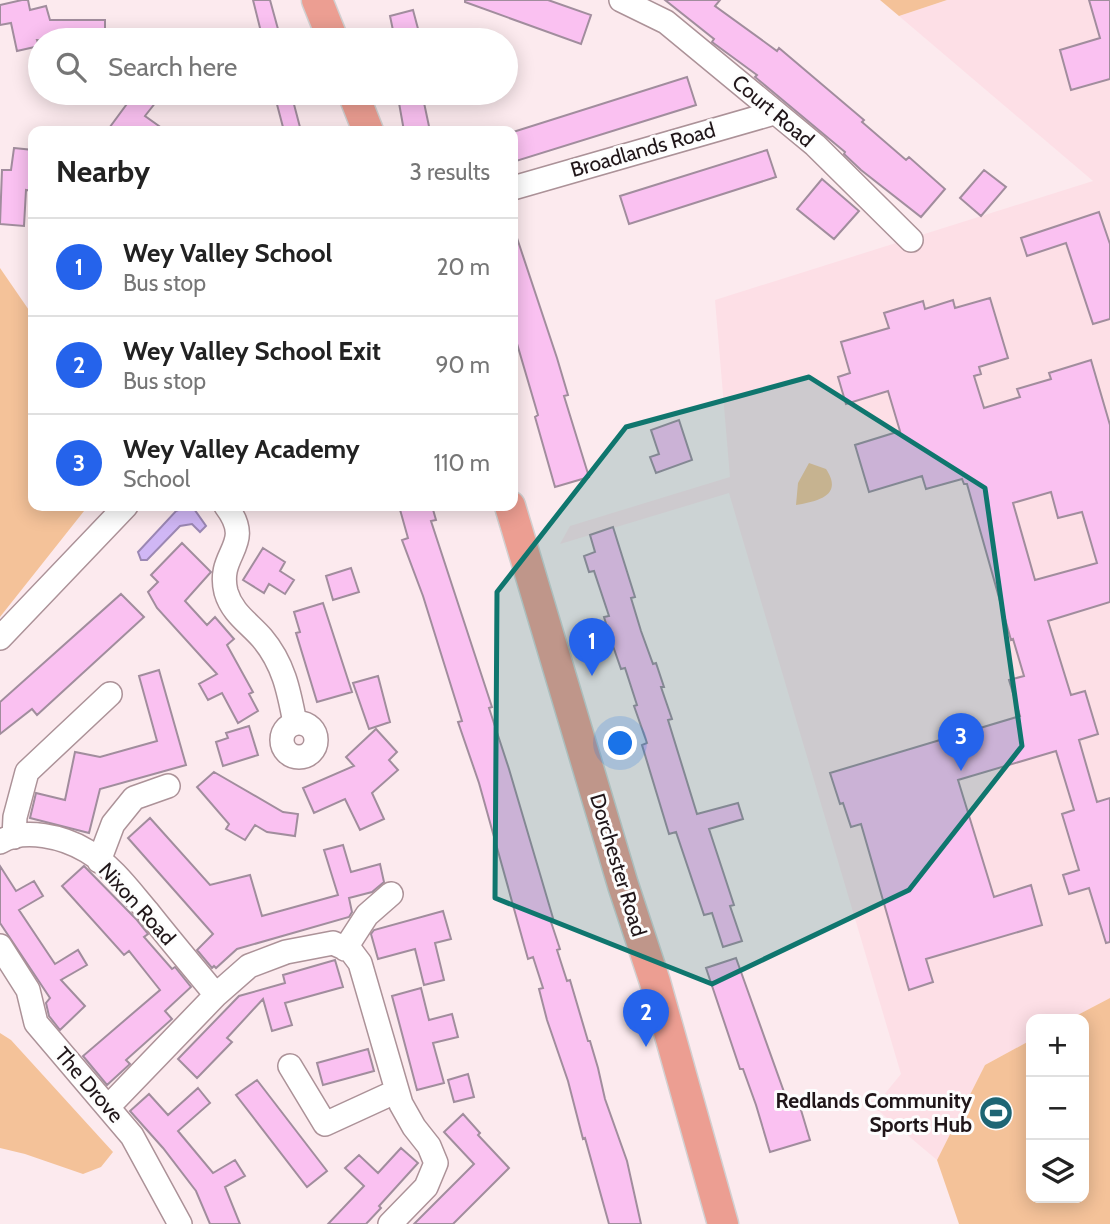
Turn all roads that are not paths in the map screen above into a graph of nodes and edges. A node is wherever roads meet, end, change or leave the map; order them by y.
1 (317, 0) edge
2 (621, 0) edge
3 (328, 28) edge
4 (358, 105) edge
5 (774, 113) junction
6 (366, 126) edge
7 (518, 187) edge
8 (911, 240) dead end
9 (121, 511) edge
10 (230, 511) edge
11 (511, 511) edge
12 (0, 638) edge
13 (110, 694) dead end
14 (295, 723) dead end
15 (168, 786) dead end
16 (7, 839) edge
17 (99, 862) junction
18 (391, 894) dead end
19 (0, 946) edge
20 (345, 949) junction
21 (216, 995) junction
22 (290, 1066) dead end
23 (397, 1091) junction
24 (108, 1107) junction
25 (394, 1223) edge
26 (180, 1224) edge
27 (723, 1224) edge

1 - 3 main road
2 - 5 street, Court Road
4 - 6 main road
5 - 7 street, Broadlands Road
5 - 8 street, Court Road
9 - 12 street
10 - 14 street
11 - 27 main road, Dorchester Road
13 - 16 street
15 - 17 street
16 - 17 street, Nixon Road
17 - 21 street, Nixon Road
18 - 20 street
19 - 24 street, The Drove
20 - 21 street
20 - 23 street
21 - 24 street
22 - 23 street
23 - 25 street
24 - 26 street, The Drove

